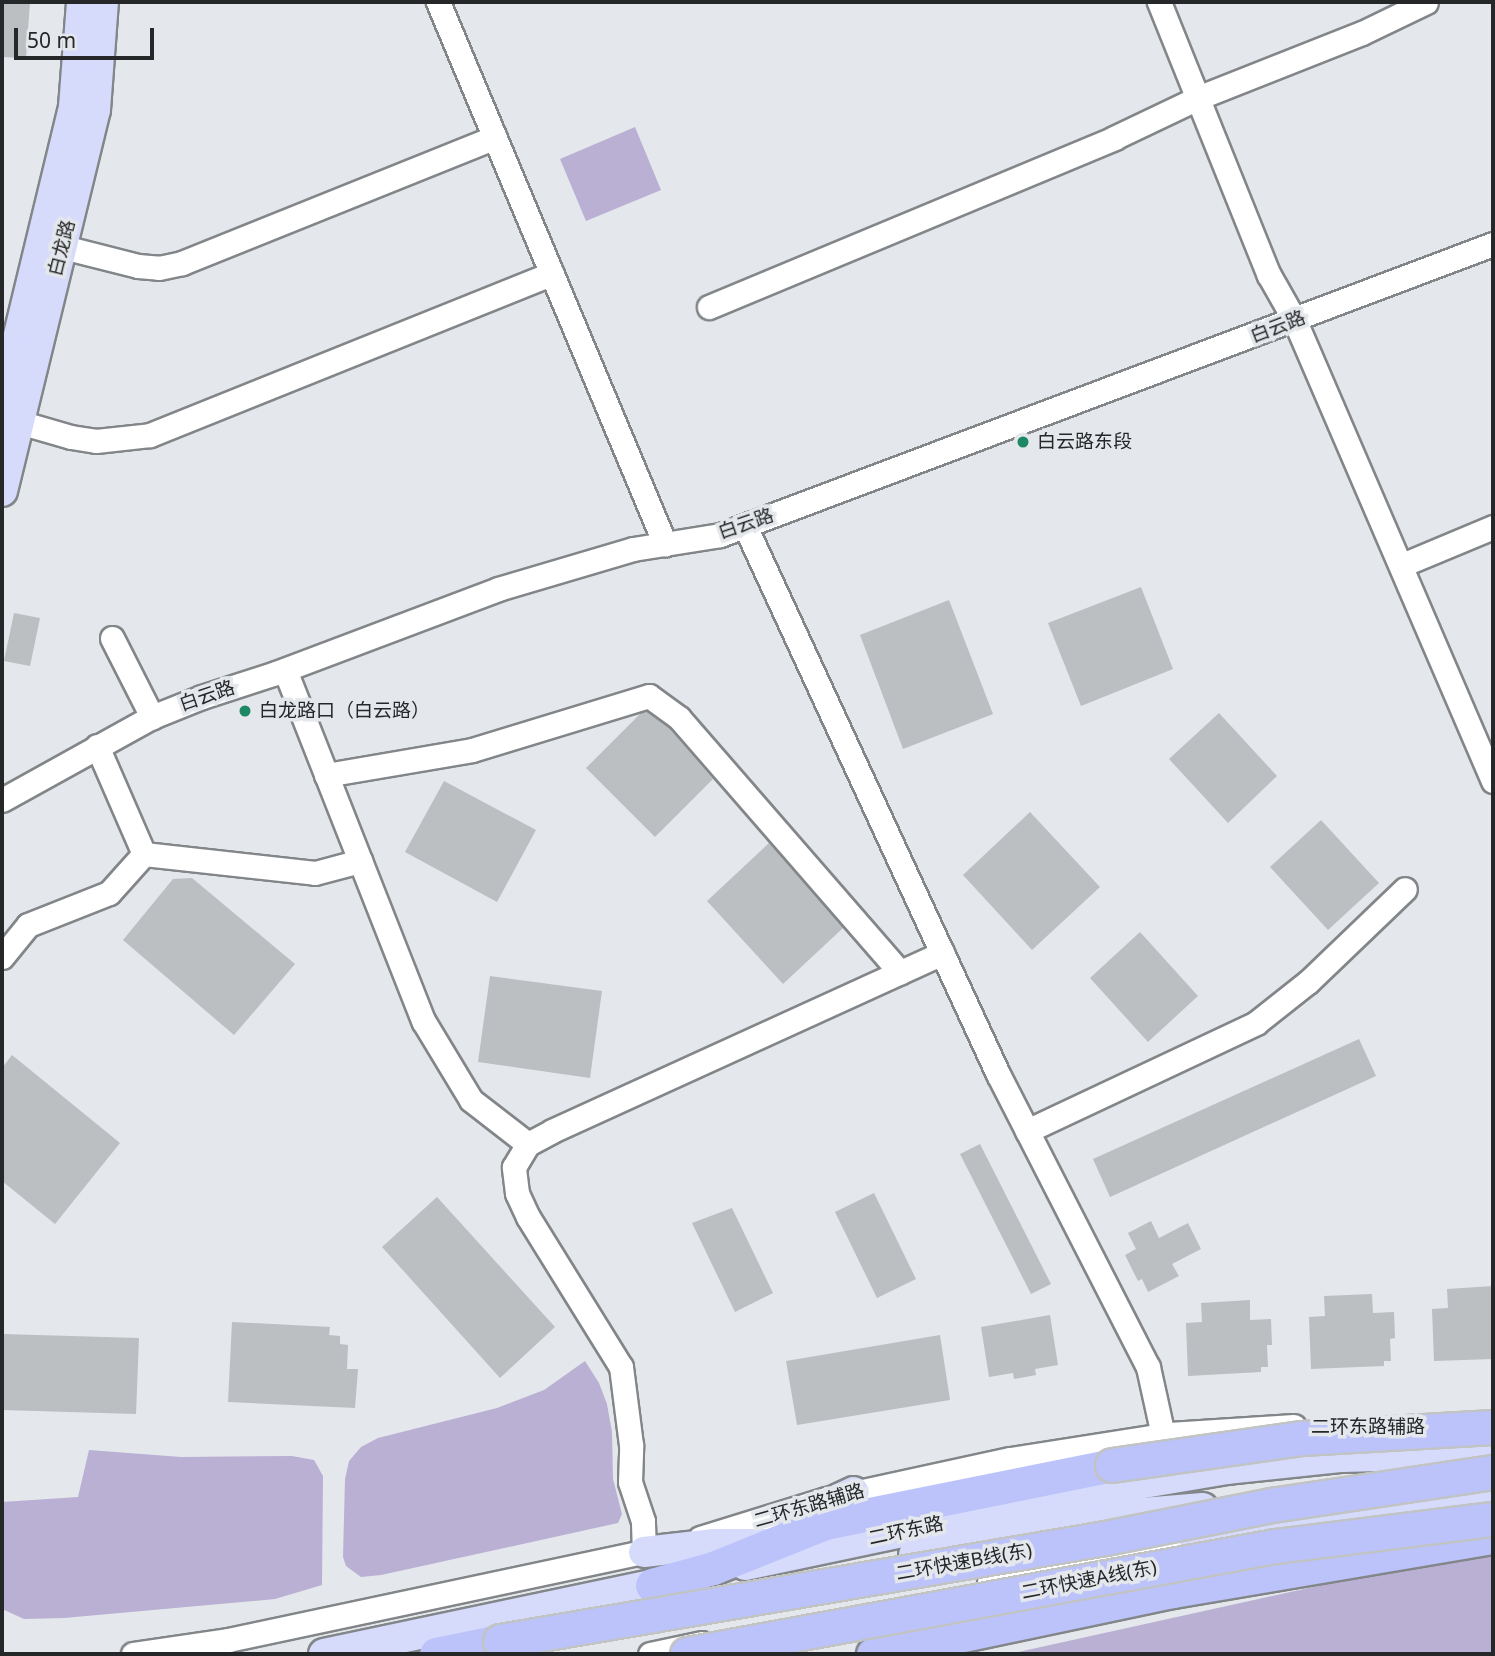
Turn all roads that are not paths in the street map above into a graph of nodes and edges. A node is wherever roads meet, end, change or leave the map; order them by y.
1 (82, 2) edge
2 (103, 2) edge
3 (438, 2) edge
4 (1159, 2) edge
5 (1421, 3) edge
6 (1200, 97) junction
7 (495, 137) junction
8 (1493, 244) edge
9 (63, 247) junction
10 (552, 273) junction
11 (709, 307) dead end
12 (1295, 321) junction
13 (10, 414) edge
14 (2, 491) edge
15 (745, 526) junction
16 (1493, 527) edge
17 (665, 544) junction
18 (1402, 565) junction
19 (112, 638) dead end
20 (285, 670) junction
21 (152, 717) junction
22 (97, 746) junction
23 (326, 775) junction
24 (1493, 781) edge
25 (2, 800) edge
26 (144, 854) junction
27 (360, 861) junction
28 (1405, 889) dead end
29 (6, 943) edge
30 (943, 953) junction
31 (900, 972) junction
32 (1027, 1131) junction
33 (528, 1144) junction
34 (1493, 1427) edge
35 (1163, 1435) junction
36 (1493, 1453) edge
37 (1493, 1472) edge
38 (855, 1492) junction
39 (1493, 1496) edge
40 (1358, 1510) junction
41 (1493, 1519) edge
42 (1493, 1536) edge
43 (860, 1541) junction
44 (770, 1544) junction
45 (1167, 1549) junction
46 (644, 1552) junction
47 (654, 1597) junction
48 (132, 1654) edge
49 (324, 1654) edge
50 (436, 1654) edge
51 (446, 1654) edge
52 (650, 1654) edge
53 (687, 1654) edge
54 (873, 1654) edge

1 - 13 main road, 白龙路
2 - 9 main road, 白龙路
3 - 7 street
4 - 6 street
5 - 6 street
6 - 11 street
6 - 12 street
7 - 9 street
7 - 10 street
8 - 12 street, 白云路
9 - 13 main road, 白龙路
10 - 13 street
10 - 17 street
12 - 15 street, 白云路
12 - 18 street
13 - 14 main road, 白龙路
15 - 17 street, 白云路
15 - 30 street
16 - 18 street
17 - 20 street, 白云路
18 - 24 street
19 - 21 street
20 - 21 street, 白云路
20 - 23 street
21 - 22 street, 白云路
22 - 25 street, 白云路
22 - 26 street
23 - 27 street
23 - 31 street
26 - 27 street
26 - 29 street
27 - 33 street
28 - 32 street
30 - 31 street
30 - 32 street
31 - 33 street
32 - 35 street
33 - 46 street
34 - 35 street, 二环东路辅路
34 - 44 highway, bridge
35 - 38 street, 二环东路辅路
36 - 43 main road, 二环东路
37 - 50 highway, 二环快速B线(东), bridge
38 - 44 main road
38 - 46 street, 二环东路辅路
39 - 40 main road, 二环东路
40 - 45 main road
40 - 47 main road, 二环东路
41 - 53 highway, 二环快速A线(东), bridge
42 - 45 street
42 - 54 highway
43 - 44 main road
43 - 47 main road, 二环东路
44 - 46 main road
44 - 47 highway
45 - 52 street
46 - 48 street, 二环东路辅路
47 - 49 main road, 二环东路
47 - 51 main road, 二环东路, bridge

